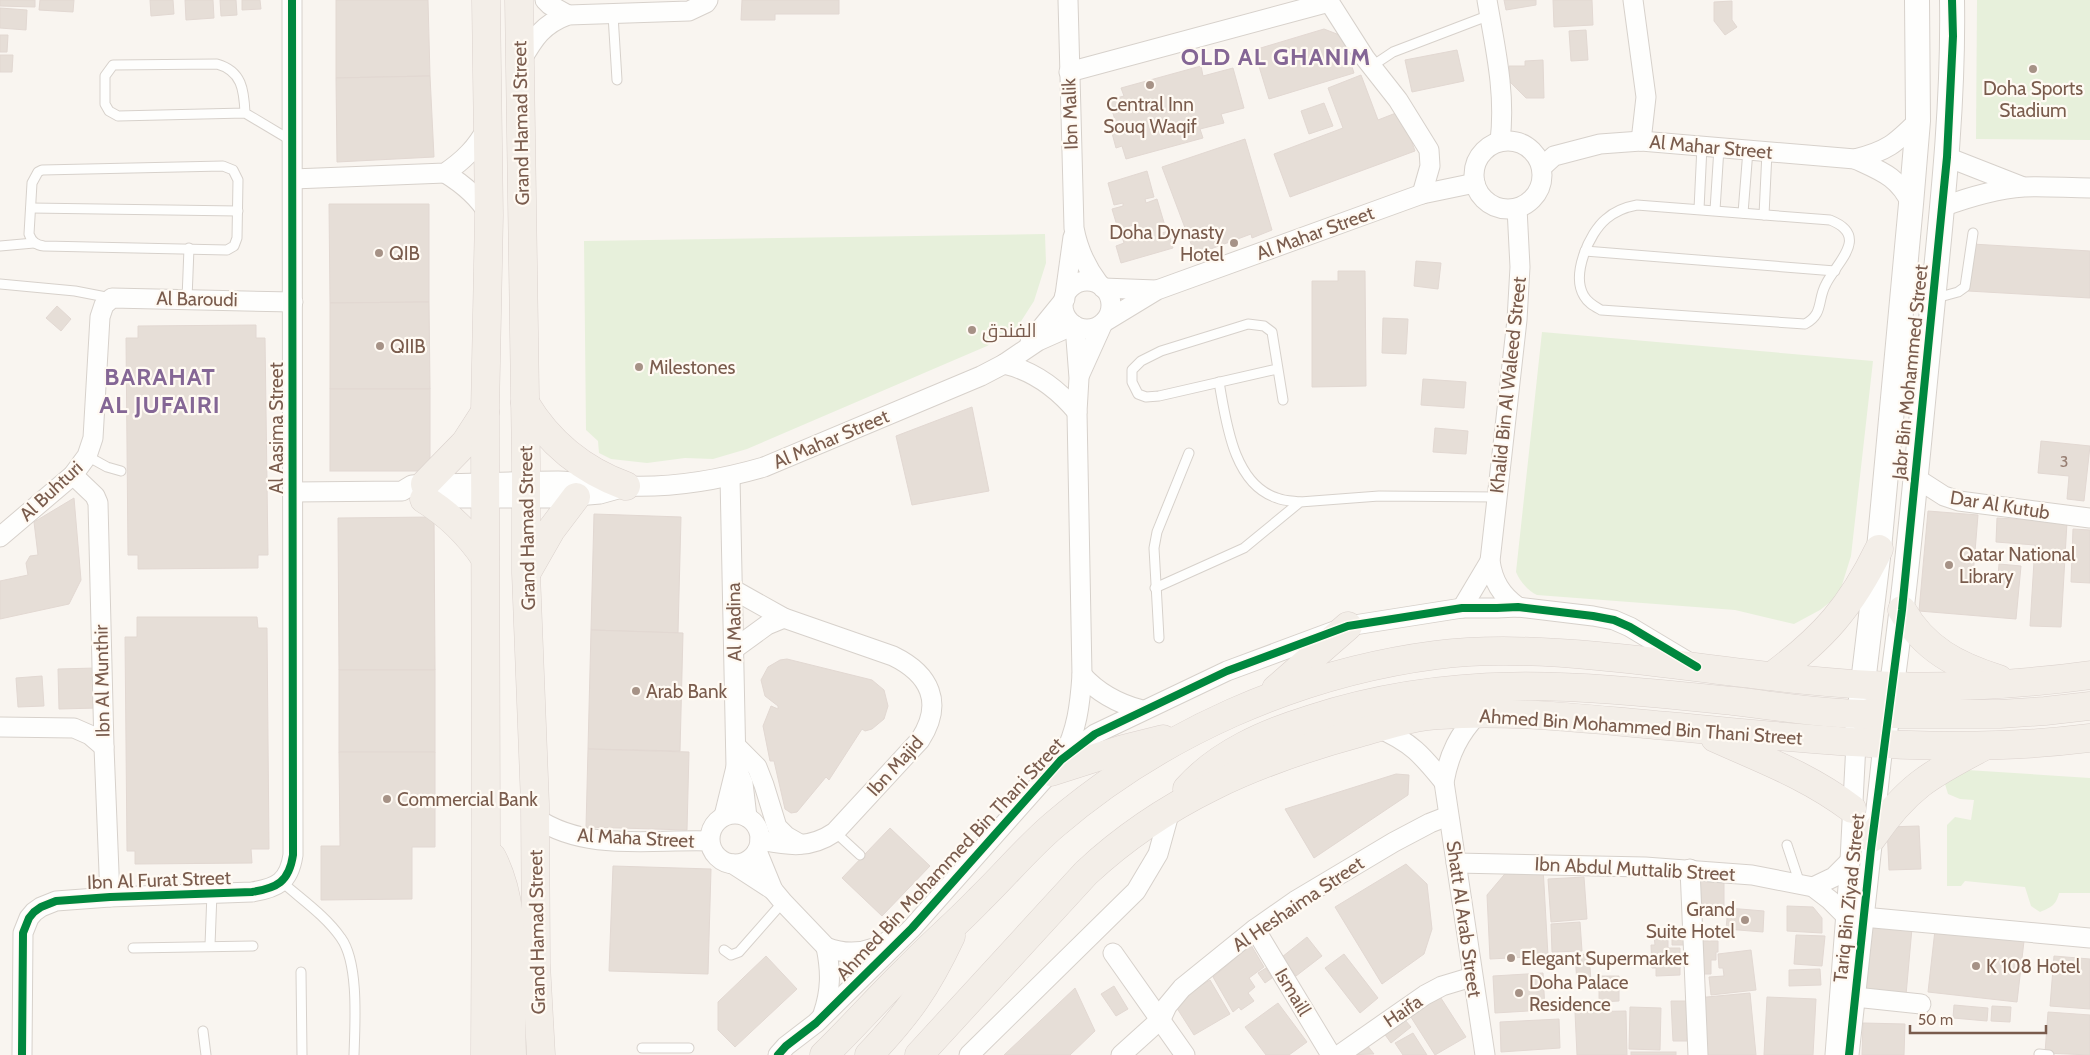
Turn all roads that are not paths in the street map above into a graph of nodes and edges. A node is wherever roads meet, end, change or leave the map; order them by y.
1 (292, 0) edge
2 (486, 0) edge
3 (519, 0) edge
4 (545, 0) edge
5 (708, 0) edge
6 (1068, 0) edge
7 (1633, 0) edge
8 (1917, 0) edge
9 (1952, 0) edge
10 (1328, 1) edge
11 (1489, 7) edge
12 (568, 15) junction
13 (613, 15) junction
14 (520, 64) junction
15 (1372, 66) junction
16 (1069, 72) junction
17 (618, 80) dead end
18 (245, 112) junction
19 (1918, 120) junction
20 (488, 127) junction
21 (293, 141) junction
22 (1500, 141) junction
23 (1641, 141) junction
24 (1710, 147) junction
25 (1748, 150) junction
26 (1767, 152) junction
27 (1947, 157) junction
28 (1855, 159) junction
29 (1542, 167) junction
30 (445, 172) junction
31 (293, 179) junction
32 (1475, 183) junction
33 (2025, 187) junction
34 (2090, 188) edge
35 (1422, 194) junction
36 (1911, 204) junction
37 (1942, 207) junction
38 (31, 208) junction
39 (1517, 208) junction
40 (1699, 209) junction
41 (1715, 210) junction
42 (238, 211) junction
43 (1743, 213) junction
44 (489, 215) junction
45 (1764, 215) junction
46 (1074, 228) junction
47 (1973, 233) dead end
48 (34, 243) junction
49 (0, 246) edge
50 (189, 248) junction
51 (1585, 251) junction
52 (1835, 271) junction
53 (0, 284) edge
54 (1101, 286) junction
55 (1157, 290) junction
56 (1065, 297) junction
57 (1933, 298) junction
58 (187, 299) junction
59 (108, 302) junction
60 (293, 302) junction
61 (1105, 322) junction
62 (1074, 325) junction
63 (1023, 351) junction
64 (1004, 364) junction
65 (1277, 369) junction
66 (1079, 378) junction
67 (1219, 382) junction
68 (1282, 400) dead end
69 (525, 403) junction
70 (485, 412) junction
71 (1077, 412) junction
72 (1190, 453) dead end
73 (87, 456) junction
74 (121, 471) dead end
75 (73, 475) junction
76 (730, 477) junction
77 (1916, 478) junction
78 (626, 486) junction
79 (526, 490) junction
80 (417, 491) junction
81 (485, 491) junction
82 (293, 492) junction
83 (1497, 496) junction
84 (576, 497) junction
85 (1300, 502) junction
86 (2090, 518) edge
87 (0, 537) edge
88 (1878, 549) junction
89 (485, 558) junction
90 (1490, 561) junction
91 (526, 573) junction
92 (1155, 588) junction
93 (734, 590) junction
94 (1462, 608) junction
95 (1518, 608) junction
96 (1902, 610) junction
97 (784, 618) junction
98 (1348, 626) junction
99 (1159, 638) dead end
100 (734, 649) junction
101 (1697, 667) junction
102 (1082, 675) junction
103 (2090, 675) edge
104 (1772, 676) junction
105 (2012, 684) junction
106 (1863, 685) junction
107 (1892, 686) junction
108 (1266, 699) junction
109 (2090, 706) edge
110 (1142, 710) junction
111 (1478, 714) junction
112 (1859, 714) junction
113 (1888, 714) junction
114 (0, 727) edge
115 (1378, 728) junction
116 (1693, 729) junction
117 (1192, 733) junction
118 (2090, 738) edge
119 (1856, 743) junction
120 (2050, 743) junction
121 (1883, 745) junction
122 (736, 746) junction
123 (104, 747) junction
124 (1982, 747) junction
125 (2090, 753) edge
126 (1056, 766) junction
127 (736, 768) junction
128 (1444, 782) junction
129 (1172, 807) junction
130 (1852, 809) junction
131 (724, 816) junction
132 (1448, 816) junction
133 (747, 817) junction
134 (536, 818) junction
135 (836, 832) junction
136 (1872, 838) junction
137 (709, 842) junction
138 (802, 844) junction
139 (1787, 844) dead end
140 (758, 846) junction
141 (486, 847) junction
142 (860, 854) dead end
143 (1850, 860) junction
144 (1456, 863) junction
145 (733, 864) junction
146 (1690, 869) junction
147 (282, 882) junction
148 (1807, 886) junction
149 (212, 893) junction
150 (778, 896) junction
151 (110, 897) junction
152 (1854, 916) junction
153 (957, 923) junction
154 (912, 928) junction
155 (1255, 929) junction
156 (2090, 938) edge
157 (210, 945) junction
158 (253, 946) dead end
159 (826, 947) junction
160 (133, 948) dead end
161 (724, 950) dead end
162 (1113, 953) dead end
163 (301, 972) dead end
164 (1472, 977) junction
165 (1855, 997) junction
166 (1921, 1004) dead end
167 (822, 1016) junction
168 (1162, 1019) junction
169 (203, 1031) dead end
170 (642, 1048) dead end
171 (689, 1048) dead end
172 (22, 1055) edge
173 (206, 1055) edge
174 (302, 1055) edge
175 (354, 1055) edge
176 (485, 1055) edge
177 (512, 1055) edge
178 (541, 1055) edge
179 (778, 1055) edge
180 (824, 1055) edge
181 (870, 1055) edge
182 (919, 1055) edge
183 (969, 1055) edge
184 (1121, 1055) edge
185 (1185, 1055) edge
186 (1331, 1055) edge
187 (1340, 1055) edge
188 (1484, 1055) edge
189 (1698, 1055) edge
190 (1835, 1055) edge
191 (1850, 1055) edge

1 - 21 street, Al Aasima Street
2 - 20 main road, Grand Hamad Street
3 - 14 main road, Grand Hamad Street
4 - 12 street
5 - 13 street
6 - 16 street, Ibn Malik
7 - 23 street
8 - 19 street, Jabr Bin Mohammed Street
9 - 27 street, Jabr Bin Mohammed Street
10 - 15 street
10 - 16 street
11 - 15 lane
11 - 22 street
12 - 13 street
12 - 14 street
13 - 17 lane
14 - 69 main road, Grand Hamad Street
15 - 35 street
16 - 46 street, Ibn Malik
18 - 18 lane
18 - 21 lane
19 - 28 street, Al Mahar Street
19 - 36 street, Jabr Bin Mohammed Street
20 - 30 street
20 - 44 main road, Grand Hamad Street
21 - 31 street, Al Aasima Street
22 - 29 street
22 - 32 street
23 - 24 street, Al Mahar Street
23 - 29 street, Al Mahar Street
24 - 25 street, Al Mahar Street
24 - 40 lane
24 - 41 lane
25 - 26 street, Al Mahar Street
25 - 43 lane
26 - 28 street, Al Mahar Street
26 - 45 lane
27 - 33 street
27 - 37 street, Jabr Bin Mohammed Street
28 - 36 street, Al Mahar Street
29 - 39 street
30 - 31 street
30 - 44 street
31 - 60 street, Al Aasima Street
32 - 35 street, Al Mahar Street
32 - 39 street
33 - 34 street
33 - 37 street
35 - 55 street, Al Mahar Street
36 - 88 street, Jabr Bin Mohammed Street
37 - 57 street, Jabr Bin Mohammed Street
38 - 42 lane
38 - 42 lane
38 - 48 lane
39 - 83 street, Khalid Bin Al Waleed Street
40 - 41 lane
40 - 51 lane
41 - 43 lane
42 - 50 lane
43 - 45 lane
44 - 70 main road, Grand Hamad Street
45 - 52 lane
46 - 54 street, Ibn Malik
46 - 56 street, Ibn Malik
47 - 57 lane
48 - 49 lane
48 - 50 lane
50 - 58 lane
51 - 52 lane
51 - 52 lane
53 - 59 lane
54 - 55 street, Al Mahar Street
54 - 56 street
54 - 61 street
55 - 61 street, Al Mahar Street
56 - 62 street
56 - 63 street, Al Mahar Street
57 - 77 street, Jabr Bin Mohammed Street
58 - 59 street, Al Baroudi
58 - 60 street, Al Baroudi
59 - 73 street, Al Buhturi
60 - 82 street, Al Aasima Street
61 - 62 street
61 - 66 street
62 - 63 street, Al Mahar Street
62 - 66 street
63 - 64 street, Al Mahar Street
64 - 71 street
64 - 76 street, Al Mahar Street
65 - 67 lane
65 - 67 lane
65 - 68 lane
66 - 71 street
67 - 85 lane
69 - 78 main road
69 - 79 main road, Grand Hamad Street
70 - 80 main road
70 - 81 main road, Grand Hamad Street
71 - 102 street
72 - 92 lane
73 - 74 lane
73 - 75 street, Al Buhturi
75 - 87 street, Al Buhturi
75 - 123 street, Ibn Al Munthir
76 - 78 street, Al Mahar Street
76 - 93 street, Al Madina
77 - 86 street, Dar Al Kutub
77 - 96 street, Jabr Bin Mohammed Street
78 - 79 street, Al Mahar Street
78 - 84 street, Al Mahar Street
79 - 81 street, Al Mahar Street
79 - 84 street, Al Mahar Street
79 - 91 main road, Grand Hamad Street
80 - 81 street, Al Mahar Street
80 - 82 street, Al Mahar Street
80 - 89 main road
81 - 89 main road, Grand Hamad Street
82 - 147 street, Al Aasima Street
83 - 85 lane
83 - 90 street, Khalid Bin Al Waleed Street
84 - 91 main road
85 - 92 lane
88 - 104 main road
88 - 106 street, Jabr Bin Mohammed Street
89 - 141 main road, Grand Hamad Street
90 - 94 street, Khalid Bin Al Waleed Street
90 - 95 street, Khalid Bin Al Waleed Street
91 - 134 main road, Grand Hamad Street
92 - 99 lane
93 - 97 street, Ibn Majid
93 - 100 street, Al Madina
94 - 95 street, Ahmed Bin Mohammed Bin Thani Street
94 - 98 street, Ahmed Bin Mohammed Bin Thani Street
95 - 101 street, Ahmed Bin Mohammed Bin Thani Street
96 - 105 main road
96 - 107 street, Jabr Bin Mohammed Street
97 - 100 street
97 - 135 street, Ibn Majid
98 - 108 main road
98 - 110 street, Ahmed Bin Mohammed Bin Thani Street
100 - 122 street, Al Madina
101 - 104 main road, Ahmed Bin Mohammed Bin Thani Street
101 - 108 main road, Ahmed Bin Mohammed Bin Thani Street
102 - 110 street
102 - 126 street
103 - 105 main road, Ahmed Bin Mohammed Bin Thani Street
104 - 106 main road, Ahmed Bin Mohammed Bin Thani Street
105 - 107 main road, Ahmed Bin Mohammed Bin Thani Street
106 - 107 main road, Ahmed Bin Mohammed Bin Thani Street
106 - 112 street, Jabr Bin Mohammed Street
107 - 112 main road
107 - 113 street, Jabr Bin Mohammed Street
108 - 117 main road, Ahmed Bin Mohammed Bin Thani Street
109 - 113 main road
110 - 126 street, Ahmed Bin Mohammed Bin Thani Street
111 - 115 main road, Ahmed Bin Mohammed Bin Thani Street
111 - 116 main road, Ahmed Bin Mohammed Bin Thani Street
111 - 128 street, Shatt Al Arab Street
112 - 119 street, Jabr Bin Mohammed Street
112 - 129 main road
113 - 119 main road
113 - 121 street, Jabr Bin Mohammed Street
114 - 123 street
115 - 128 street
115 - 129 main road, Ahmed Bin Mohammed Bin Thani Street
116 - 119 main road, Ahmed Bin Mohammed Bin Thani Street
116 - 130 main road
117 - 126 main road
117 - 153 main road, Ahmed Bin Mohammed Bin Thani Street
118 - 120 main road, Ahmed Bin Mohammed Bin Thani Street
119 - 121 main road, Ahmed Bin Mohammed Bin Thani Street
119 - 130 street, Tariq Bin Ziyad Street
120 - 124 main road, Ahmed Bin Mohammed Bin Thani Street
120 - 125 street
121 - 124 main road, Ahmed Bin Mohammed Bin Thani Street
121 - 136 street, Tariq Bin Ziyad Street
122 - 127 street, Al Madina
122 - 138 street
123 - 151 street, Ibn Al Munthir
124 - 136 main road
126 - 154 street, Ahmed Bin Mohammed Bin Thani Street
127 - 131 street, Al Madina
127 - 133 street, Al Madina
128 - 132 street, Shatt Al Arab Street
129 - 182 main road, Ahmed Bin Mohammed Bin Thani Street
129 - 183 street
130 - 143 street, Tariq Bin Ziyad Street
131 - 133 street
131 - 137 street
132 - 144 street, Shatt Al Arab Street
132 - 155 street, Al Heshaima Street
133 - 140 street
134 - 137 street, Al Maha Street
134 - 178 main road, Grand Hamad Street
135 - 138 street, Ibn Majid
135 - 142 lane
136 - 152 street, Tariq Bin Ziyad Street
137 - 145 street
138 - 140 street, Ibn Majid
139 - 148 lane
140 - 145 street
140 - 150 street
141 - 176 main road, Grand Hamad Street
141 - 177 main road
143 - 148 street
143 - 152 street, Tariq Bin Ziyad Street
144 - 146 street, Ibn Abdul Muttalib Street
144 - 164 street, Shatt Al Arab Street
145 - 150 street
146 - 148 street, Ibn Abdul Muttalib Street
146 - 189 street
147 - 149 street, Ibn Al Furat Street
147 - 175 lane
148 - 152 street, Ibn Abdul Muttalib Street
149 - 151 street, Ibn Al Furat Street
149 - 157 lane
150 - 159 street
150 - 161 lane
151 - 172 street, Ibn Al Furat Street
152 - 156 street
152 - 165 street, Tariq Bin Ziyad Street
152 - 190 street, Tariq Bin Ziyad Street
153 - 180 main road, Ahmed Bin Mohammed Bin Thani Street
153 - 181 main road
154 - 159 street
154 - 167 street, Ahmed Bin Mohammed Bin Thani Street
155 - 168 street, Al Heshaima Street
155 - 186 street, Ismaill
157 - 158 lane
157 - 160 lane
159 - 167 street
162 - 168 street
163 - 174 lane
164 - 187 street, Haifa
164 - 188 street, Shatt Al Arab Street
165 - 166 street
165 - 191 street, Tariq Bin Ziyad Street
167 - 179 street, Ahmed Bin Mohammed Bin Thani Street
168 - 184 street, Al Heshaima Street
168 - 185 street
169 - 173 lane
170 - 171 lane

